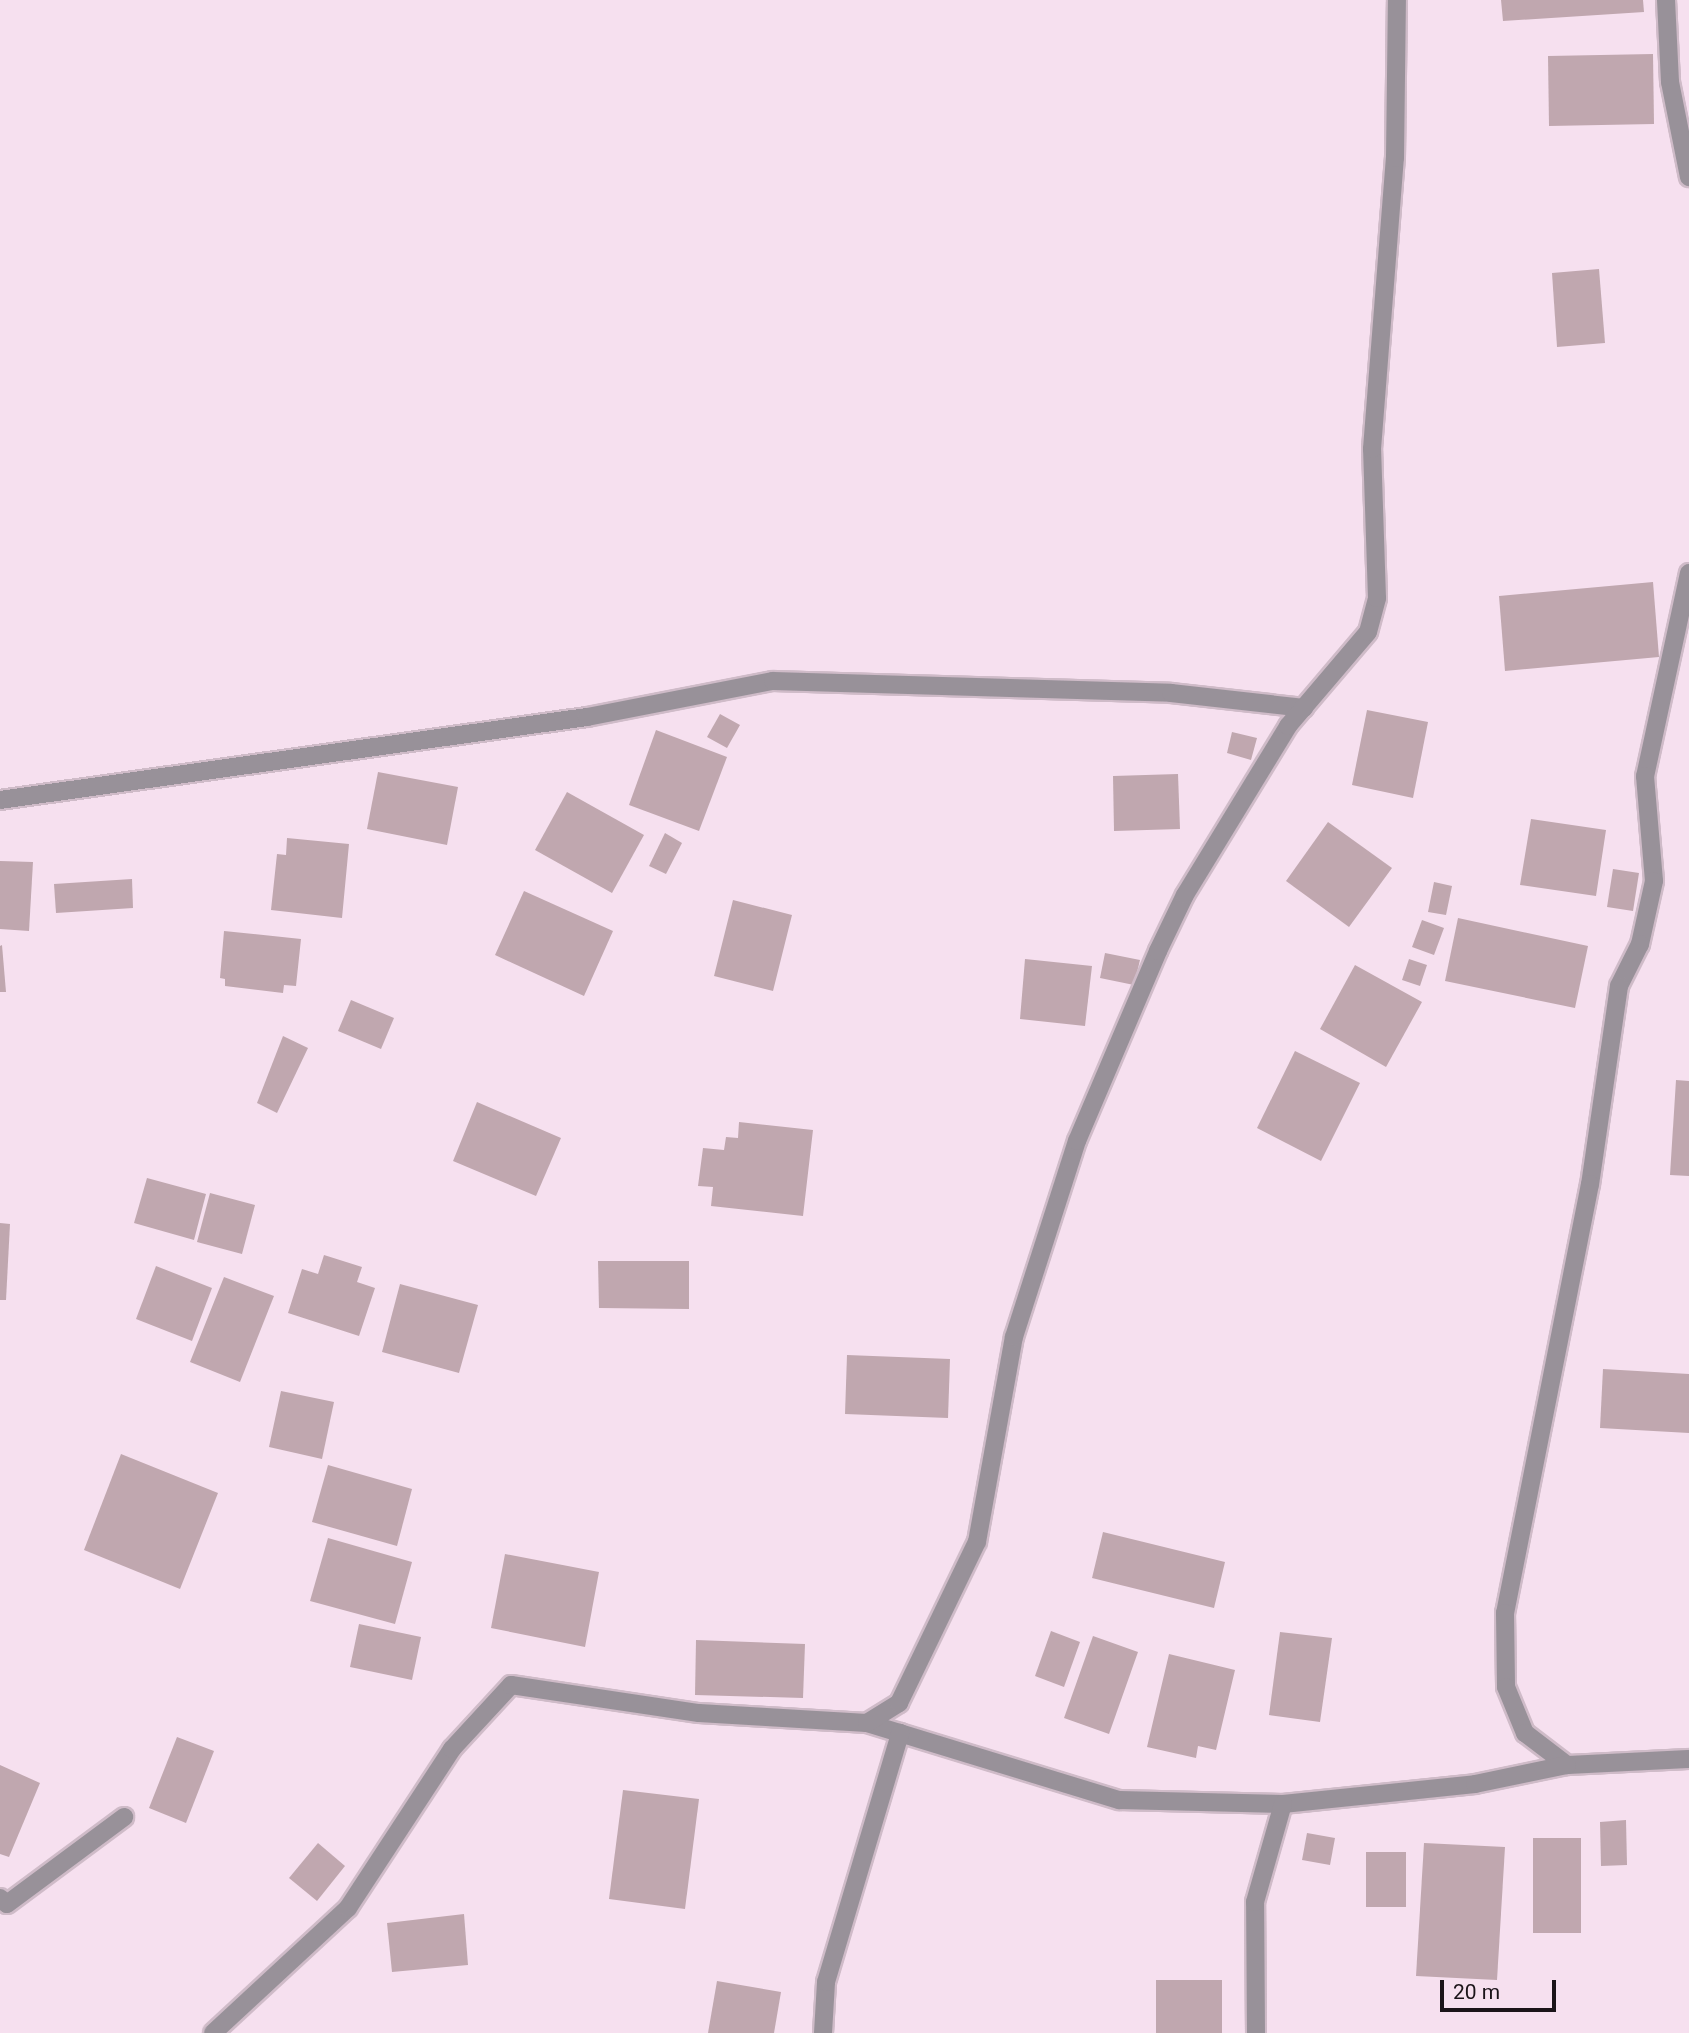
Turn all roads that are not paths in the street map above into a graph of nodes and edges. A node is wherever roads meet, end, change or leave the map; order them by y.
1 (1397, 0) edge
2 (1666, 0) edge
3 (1689, 177) edge
4 (1689, 573) edge
5 (1304, 708) junction
6 (0, 800) edge
7 (867, 1723) junction
8 (900, 1733) junction
9 (1689, 1759) edge
10 (1567, 1765) junction
11 (1283, 1804) junction
12 (124, 1817) dead end
13 (0, 1898) edge
14 (213, 2033) edge
15 (823, 2033) edge
16 (1256, 2033) edge

1 - 5 street
2 - 3 street
4 - 10 street
5 - 6 street
5 - 7 street
7 - 8 street
7 - 14 street
8 - 11 street
8 - 15 street
9 - 10 street
10 - 11 street
11 - 16 street
12 - 13 street

